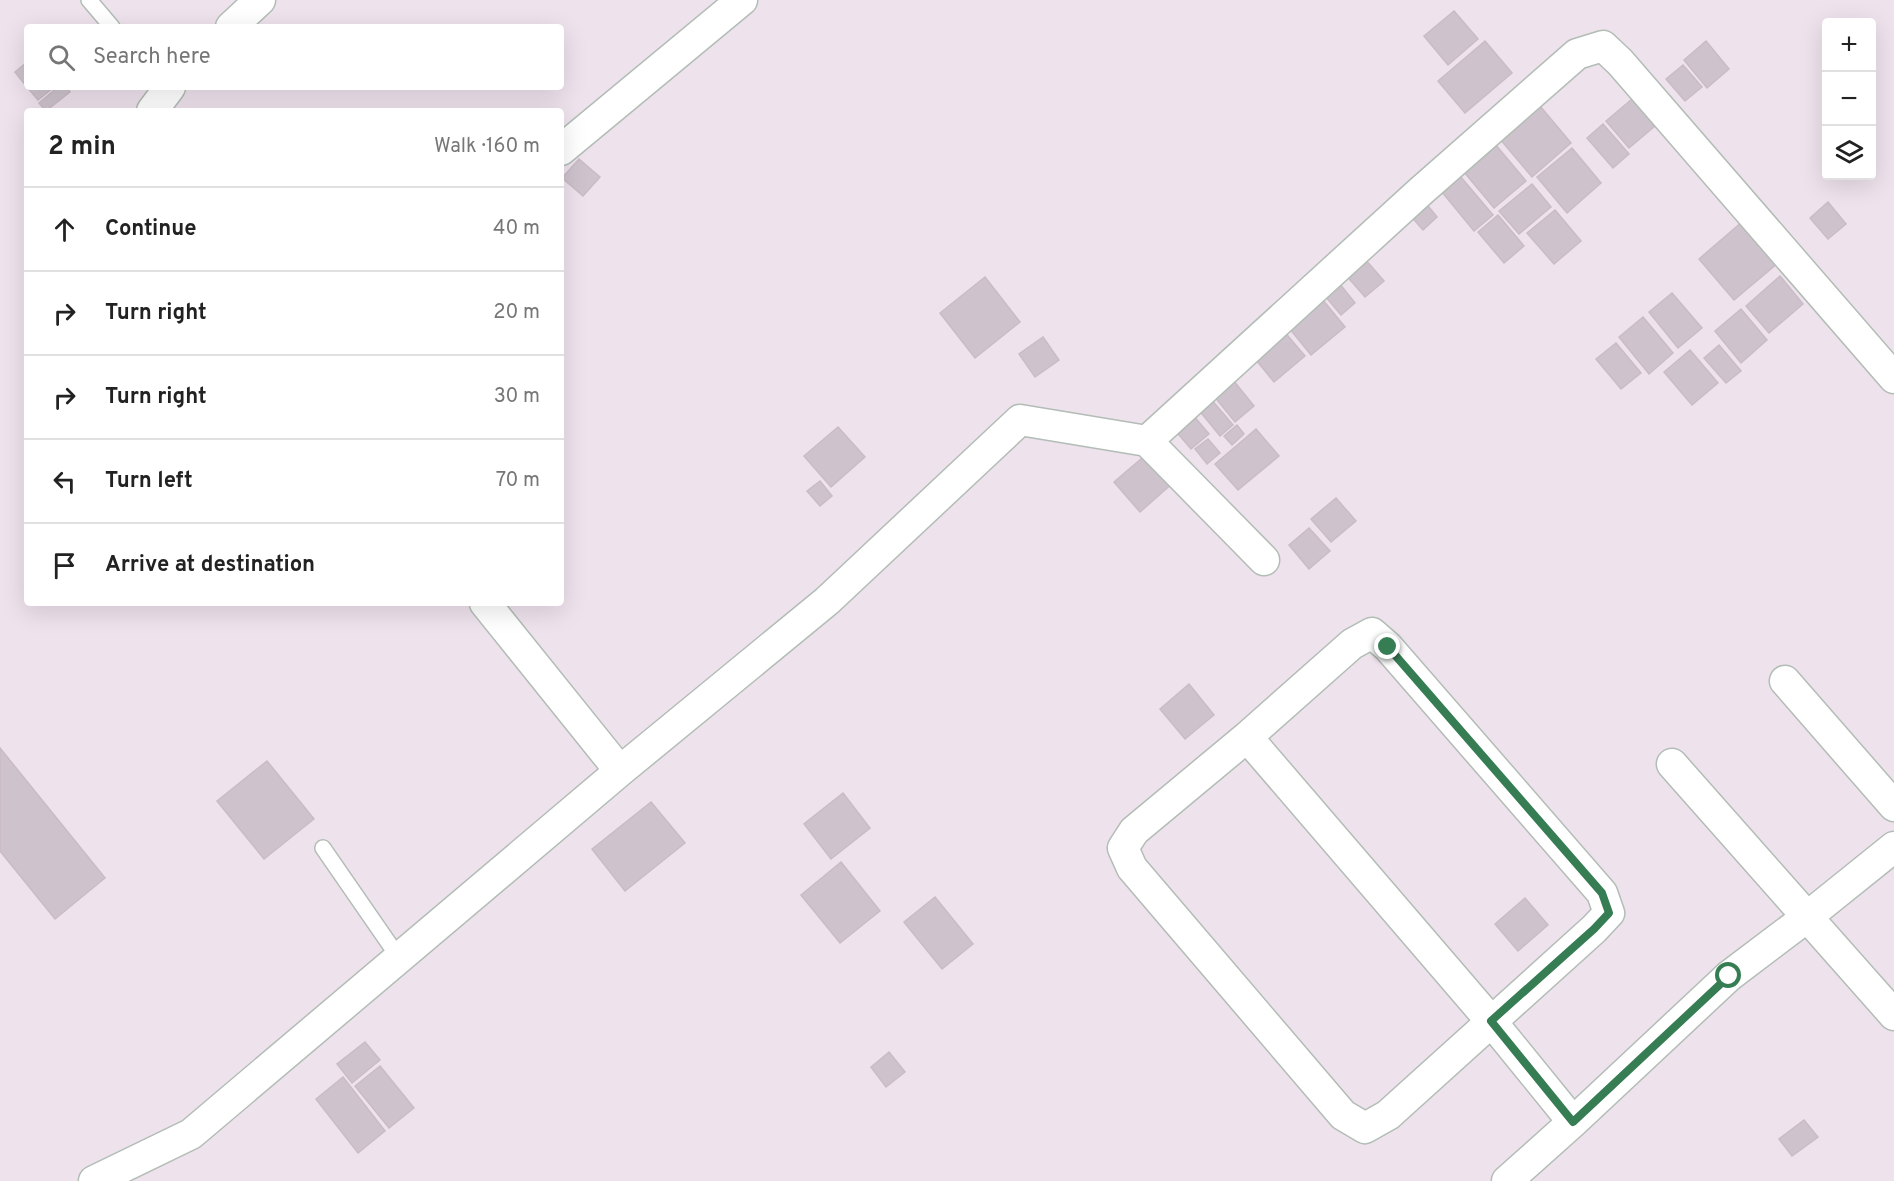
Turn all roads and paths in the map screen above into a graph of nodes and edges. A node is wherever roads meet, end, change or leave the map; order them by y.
1 (89, 0) edge
2 (260, 0) edge
3 (742, 0) edge
4 (109, 24) edge
5 (234, 24) edge
6 (564, 148) edge
7 (1894, 378) edge
8 (1147, 441) junction
9 (1264, 560) dead end
10 (487, 606) edge
11 (1785, 681) dead end
12 (1248, 737) junction
13 (1672, 764) dead end
14 (620, 771) junction
15 (1894, 806) edge
16 (1894, 847) edge
17 (323, 848) dead end
18 (1807, 916) junction
19 (399, 958) junction
20 (1894, 1015) edge
21 (1491, 1021) junction
22 (1573, 1122) junction
23 (94, 1181) edge
24 (1507, 1181) edge

1 - 4 lane
2 - 5 street
3 - 6 street
7 - 8 street
8 - 9 street
8 - 14 street
10 - 14 street
11 - 15 street
12 - 21 street
12 - 21 street
12 - 21 street
13 - 18 street
14 - 19 street
16 - 18 street
17 - 19 lane
18 - 20 street
18 - 22 street
19 - 23 street
21 - 22 street
22 - 24 street

